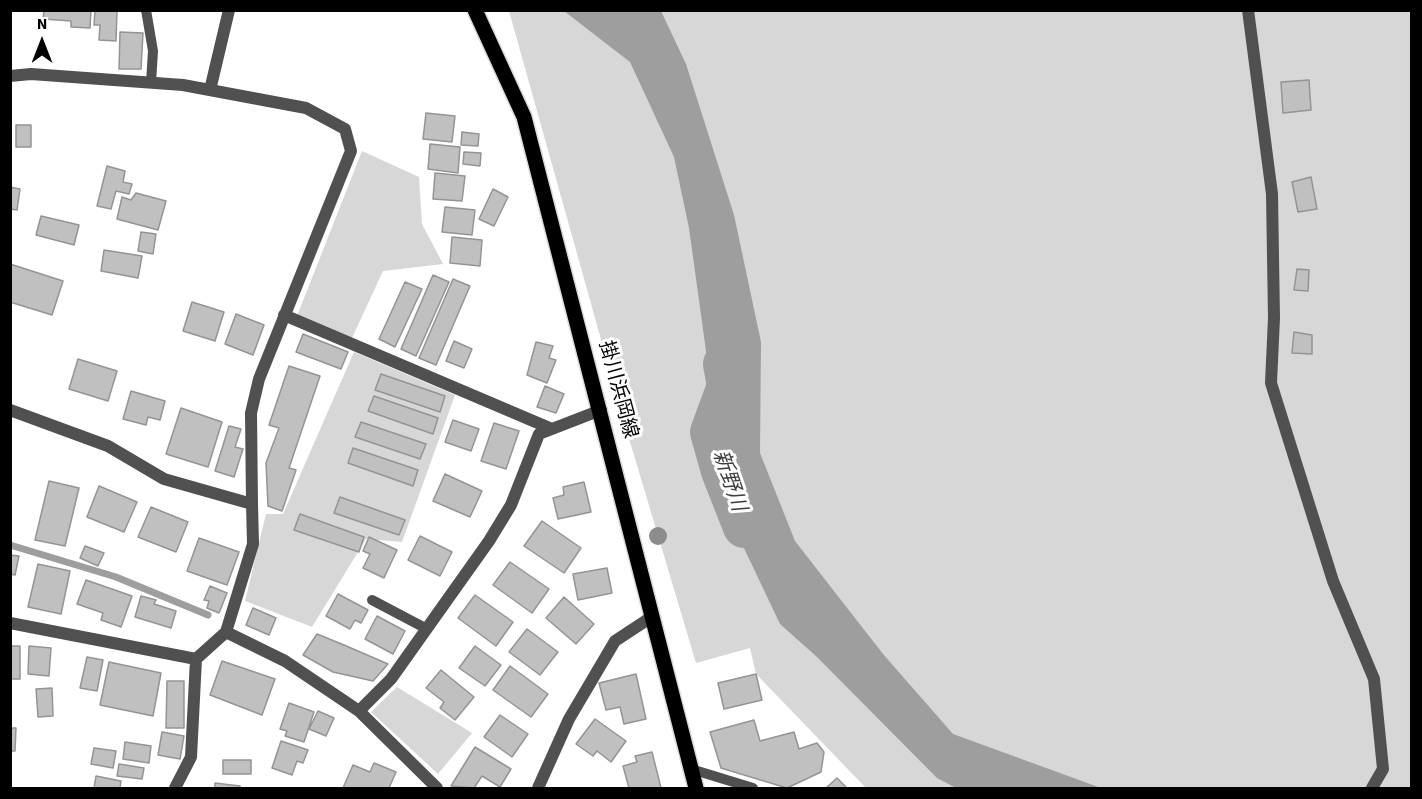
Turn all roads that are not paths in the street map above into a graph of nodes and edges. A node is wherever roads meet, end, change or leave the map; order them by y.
1 (146, 10) edge
2 (229, 10) edge
3 (475, 10) edge
4 (1248, 10) edge
5 (10, 76) edge
6 (151, 83) junction
7 (210, 90) junction
8 (284, 315) junction
9 (10, 410) edge
10 (601, 410) junction
11 (552, 429) junction
12 (252, 504) junction
13 (372, 600) dead end
14 (653, 616) junction
15 (10, 623) edge
16 (427, 629) junction
17 (226, 632) junction
18 (196, 659) junction
19 (359, 711) junction
20 (692, 769) junction
21 (174, 789) edge
22 (437, 789) edge
23 (538, 789) edge
24 (696, 789) edge
25 (753, 789) edge
26 (1372, 789) edge

1 - 6 lane
2 - 7 street
3 - 10 main road, 掛川浜岡線
4 - 26 street
5 - 6 street
6 - 7 street
7 - 8 street
8 - 11 street
8 - 12 street
9 - 12 street
10 - 11 street
10 - 14 main road, 掛川浜岡線
11 - 16 street
12 - 17 street
13 - 16 lane
14 - 20 main road, 掛川浜岡線
14 - 23 street
15 - 18 street
16 - 19 street
17 - 18 street
17 - 19 street
18 - 21 street
19 - 22 street
20 - 24 main road, 掛川浜岡線
20 - 25 lane

